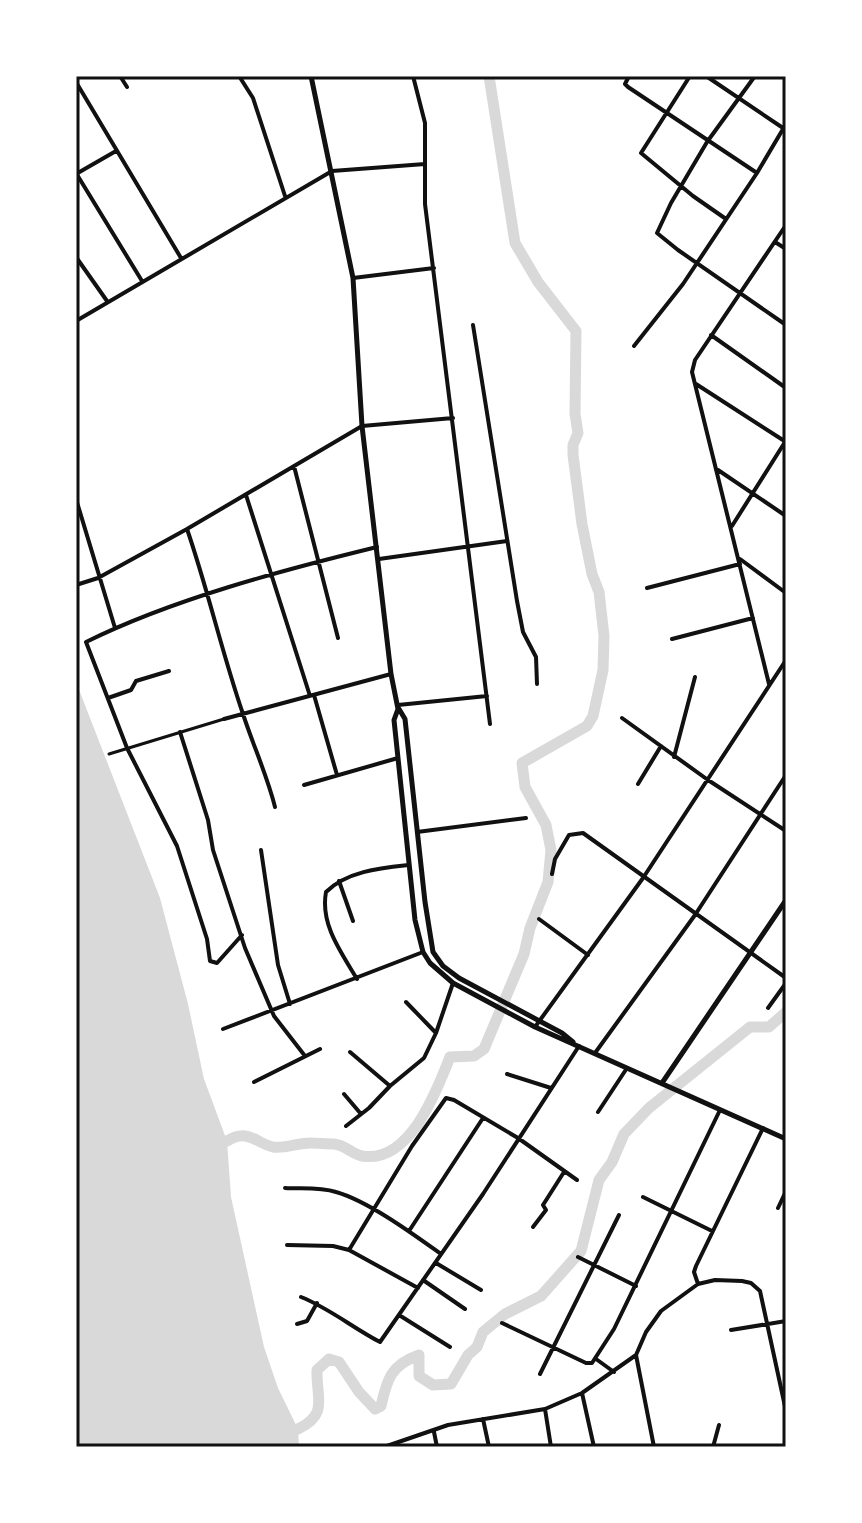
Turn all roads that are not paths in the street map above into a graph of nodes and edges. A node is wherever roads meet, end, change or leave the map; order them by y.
1 (120, 76) edge
2 (239, 76) edge
3 (311, 76) edge
4 (413, 76) edge
5 (629, 76) edge
6 (690, 76) edge
7 (706, 76) edge
8 (755, 76) edge
9 (76, 82) edge
10 (127, 87) dead end
11 (740, 98) junction
12 (666, 112) junction
13 (785, 127) edge
14 (707, 142) junction
15 (116, 151) junction
16 (425, 164) junction
17 (332, 171) junction
18 (757, 173) junction
19 (76, 174) edge
20 (680, 187) junction
21 (286, 197) junction
22 (726, 219) junction
23 (786, 225) edge
24 (775, 242) junction
25 (786, 249) edge
26 (76, 257) edge
27 (181, 258) junction
28 (697, 262) junction
29 (434, 268) junction
30 (353, 278) junction
31 (142, 281) junction
32 (739, 293) junction
33 (107, 302) junction
34 (76, 321) edge
35 (473, 325) dead end
36 (786, 325) edge
37 (711, 335) junction
38 (634, 346) dead end
39 (694, 382) junction
40 (786, 388) edge
41 (453, 418) junction
42 (362, 426) junction
43 (786, 442) edge
44 (294, 466) junction
45 (716, 469) junction
46 (753, 493) junction
47 (246, 495) junction
48 (76, 499) edge
49 (786, 516) edge
50 (731, 528) junction
51 (187, 529) junction
52 (507, 541) junction
53 (469, 545) junction
54 (377, 547) junction
55 (738, 557) junction
56 (379, 559) junction
57 (318, 561) junction
58 (740, 564) junction
59 (271, 575) junction
60 (98, 578) junction
61 (76, 585) edge
62 (647, 588) dead end
63 (786, 593) edge
64 (209, 595) junction
65 (753, 618) junction
66 (115, 628) junction
67 (338, 638) dead end
68 (672, 639) dead end
69 (786, 660) edge
70 (169, 671) dead end
71 (391, 674) junction
72 (695, 677) dead end
73 (537, 684) dead end
74 (769, 684) junction
75 (312, 696) junction
76 (487, 696) junction
77 (108, 698) junction
78 (398, 707) junction
79 (243, 715) junction
80 (622, 718) dead end
81 (224, 719) joint
82 (490, 724) dead end
83 (180, 732) junction
84 (661, 746) junction
85 (127, 748) junction
86 (109, 754) dead end
87 (674, 757) junction
88 (398, 758) junction
89 (337, 775) junction
90 (786, 775) edge
91 (708, 780) junction
92 (638, 784) dead end
93 (304, 785) dead end
94 (275, 807) dead end
95 (760, 815) junction
96 (526, 818) dead end
97 (786, 831) edge
98 (417, 832) junction
99 (261, 850) dead end
100 (409, 865) junction
101 (552, 874) dead end
102 (643, 878) junction
103 (339, 881) junction
104 (786, 900) edge
105 (695, 915) junction
106 (539, 919) dead end
107 (353, 921) dead end
108 (242, 935) junction
109 (423, 952) junction
110 (750, 953) junction
111 (588, 956) junction
112 (357, 979) junction
113 (786, 980) edge
114 (453, 983) junction
115 (406, 1002) dead end
116 (496, 1002) junction
117 (290, 1004) junction
118 (768, 1008) dead end
119 (272, 1010) junction
120 (537, 1024) junction
121 (223, 1029) dead end
122 (436, 1033) junction
123 (577, 1044) junction
124 (320, 1049) dead end
125 (350, 1052) dead end
126 (595, 1053) junction
127 (305, 1056) junction
128 (627, 1068) junction
129 (507, 1074) dead end
130 (254, 1082) dead end
131 (665, 1084) junction
132 (390, 1086) junction
133 (551, 1088) junction
134 (344, 1094) dead end
135 (721, 1108) junction
136 (598, 1112) dead end
137 (361, 1114) junction
138 (483, 1118) junction
139 (346, 1126) dead end
140 (763, 1128) junction
141 (518, 1138) junction
142 (786, 1139) edge
143 (564, 1172) junction
144 (577, 1180) dead end
145 (285, 1188) dead end
146 (786, 1191) edge
147 (643, 1197) dead end
148 (778, 1208) dead end
149 (371, 1210) junction
150 (670, 1211) junction
151 (619, 1215) dead end
152 (533, 1227) dead end
153 (409, 1231) junction
154 (712, 1231) junction
155 (287, 1245) dead end
156 (349, 1250) junction
157 (442, 1254) junction
158 (578, 1257) dead end
159 (436, 1263) junction
160 (593, 1264) junction
161 (423, 1280) junction
162 (698, 1284) junction
163 (636, 1286) junction
164 (418, 1288) junction
165 (481, 1290) dead end
166 (301, 1297) dead end
167 (317, 1303) junction
168 (465, 1309) dead end
169 (399, 1315) junction
170 (786, 1321) edge
171 (502, 1323) dead end
172 (297, 1324) dead end
173 (768, 1324) junction
174 (731, 1330) dead end
175 (450, 1347) dead end
176 (553, 1347) junction
177 (636, 1355) junction
178 (596, 1359) junction
179 (614, 1372) junction
180 (540, 1374) dead end
181 (582, 1393) junction
182 (545, 1409) junction
183 (786, 1411) edge
184 (483, 1419) junction
185 (719, 1425) dead end
186 (434, 1432) junction
187 (391, 1446) edge
188 (384, 1447) edge
189 (437, 1447) edge
190 (489, 1447) edge
191 (551, 1447) edge
192 (594, 1447) edge
193 (654, 1447) edge
194 (713, 1447) edge

1 - 10 street
2 - 21 street
3 - 17 street
4 - 16 street
5 - 12 street
6 - 12 street
7 - 11 street
8 - 11 street
9 - 15 street
11 - 13 street
11 - 14 street
12 - 14 street
12 - 20 street
13 - 18 street
14 - 18 street
14 - 20 street
15 - 19 street
15 - 27 street
16 - 17 street
16 - 29 street
17 - 21 street
17 - 30 street
18 - 22 street
19 - 31 street
20 - 22 street
20 - 28 street
21 - 27 street
22 - 28 street
23 - 24 street
24 - 25 street
24 - 32 street
26 - 33 street
27 - 31 street
28 - 32 street
28 - 38 street
29 - 30 street
29 - 41 street
30 - 42 street
31 - 33 street
32 - 36 street
32 - 37 street
33 - 34 street
35 - 52 street
37 - 39 street
37 - 40 street
39 - 43 street
39 - 45 street
41 - 42 street
41 - 53 street
42 - 44 street
42 - 54 street
43 - 46 street
44 - 47 street
44 - 57 street
45 - 46 street
45 - 50 street
46 - 49 street
46 - 50 street
47 - 51 street
47 - 59 street
48 - 60 street
50 - 55 street
51 - 60 street
51 - 64 street
52 - 53 street
52 - 73 street
53 - 56 street
53 - 76 street
54 - 56 street
54 - 57 street
55 - 58 street
55 - 63 street
56 - 71 street
57 - 59 street
57 - 67 street
58 - 62 street
58 - 65 street
59 - 64 street
59 - 75 street
60 - 61 street
60 - 66 street
64 - 66 street
64 - 79 street
65 - 68 street
65 - 74 street
66 - 77 street
69 - 74 street
70 - 77 street
71 - 75 street
71 - 78 street
72 - 87 street
74 - 91 street
75 - 79 street
75 - 89 street
76 - 78 street
76 - 82 street
77 - 85 street
78 - 88 street
78 - 98 street
79 - 81 street
79 - 94 street
80 - 84 street
81 - 83 street
83 - 85 street
83 - 108 street
84 - 87 street
84 - 92 street
85 - 86 street
85 - 108 street
87 - 91 street
88 - 89 street
88 - 100 street
89 - 93 street
90 - 95 street
91 - 95 street
91 - 102 street
95 - 97 street
95 - 105 street
96 - 98 street
98 - 116 street
99 - 117 street
100 - 103 street
100 - 109 street
101 - 102 street
102 - 105 street
102 - 111 street
103 - 107 street
103 - 112 street
104 - 110 street
105 - 110 street
105 - 126 street
106 - 111 street
108 - 119 street
109 - 112 street
109 - 114 street
110 - 113 street
110 - 131 street
111 - 120 street
112 - 117 street
113 - 118 street
114 - 116 street
114 - 122 street
115 - 122 street
116 - 120 street
117 - 119 street
119 - 121 street
119 - 127 street
120 - 123 street
122 - 132 street
123 - 126 street
123 - 133 street
124 - 127 street
125 - 132 street
126 - 128 street
127 - 130 street
128 - 131 street
128 - 136 street
129 - 133 street
131 - 135 street
132 - 137 street
133 - 141 street
134 - 137 street
135 - 140 street
135 - 150 street
137 - 139 street
138 - 141 street
138 - 149 street
138 - 153 street
140 - 142 street
140 - 154 street
141 - 143 street
141 - 157 street
143 - 144 street
143 - 152 street
145 - 149 street
146 - 148 street
147 - 150 street
149 - 153 street
149 - 156 street
150 - 154 street
150 - 163 street
151 - 160 street
153 - 157 street
154 - 162 street
155 - 156 street
156 - 164 street
157 - 159 street
158 - 160 street
159 - 161 street
159 - 165 street
160 - 163 street
160 - 176 street
161 - 164 street
161 - 168 street
162 - 173 street
162 - 177 street
163 - 178 street
164 - 169 street
166 - 167 street
167 - 169 street
167 - 172 street
169 - 175 street
170 - 173 street
171 - 176 street
173 - 174 street
173 - 183 street
176 - 178 street
176 - 180 street
177 - 179 street
177 - 193 street
178 - 179 street
179 - 181 street
181 - 182 street
181 - 192 street
182 - 184 street
182 - 191 street
184 - 186 street
184 - 190 street
185 - 194 street
186 - 187 street
186 - 189 street
187 - 188 street

